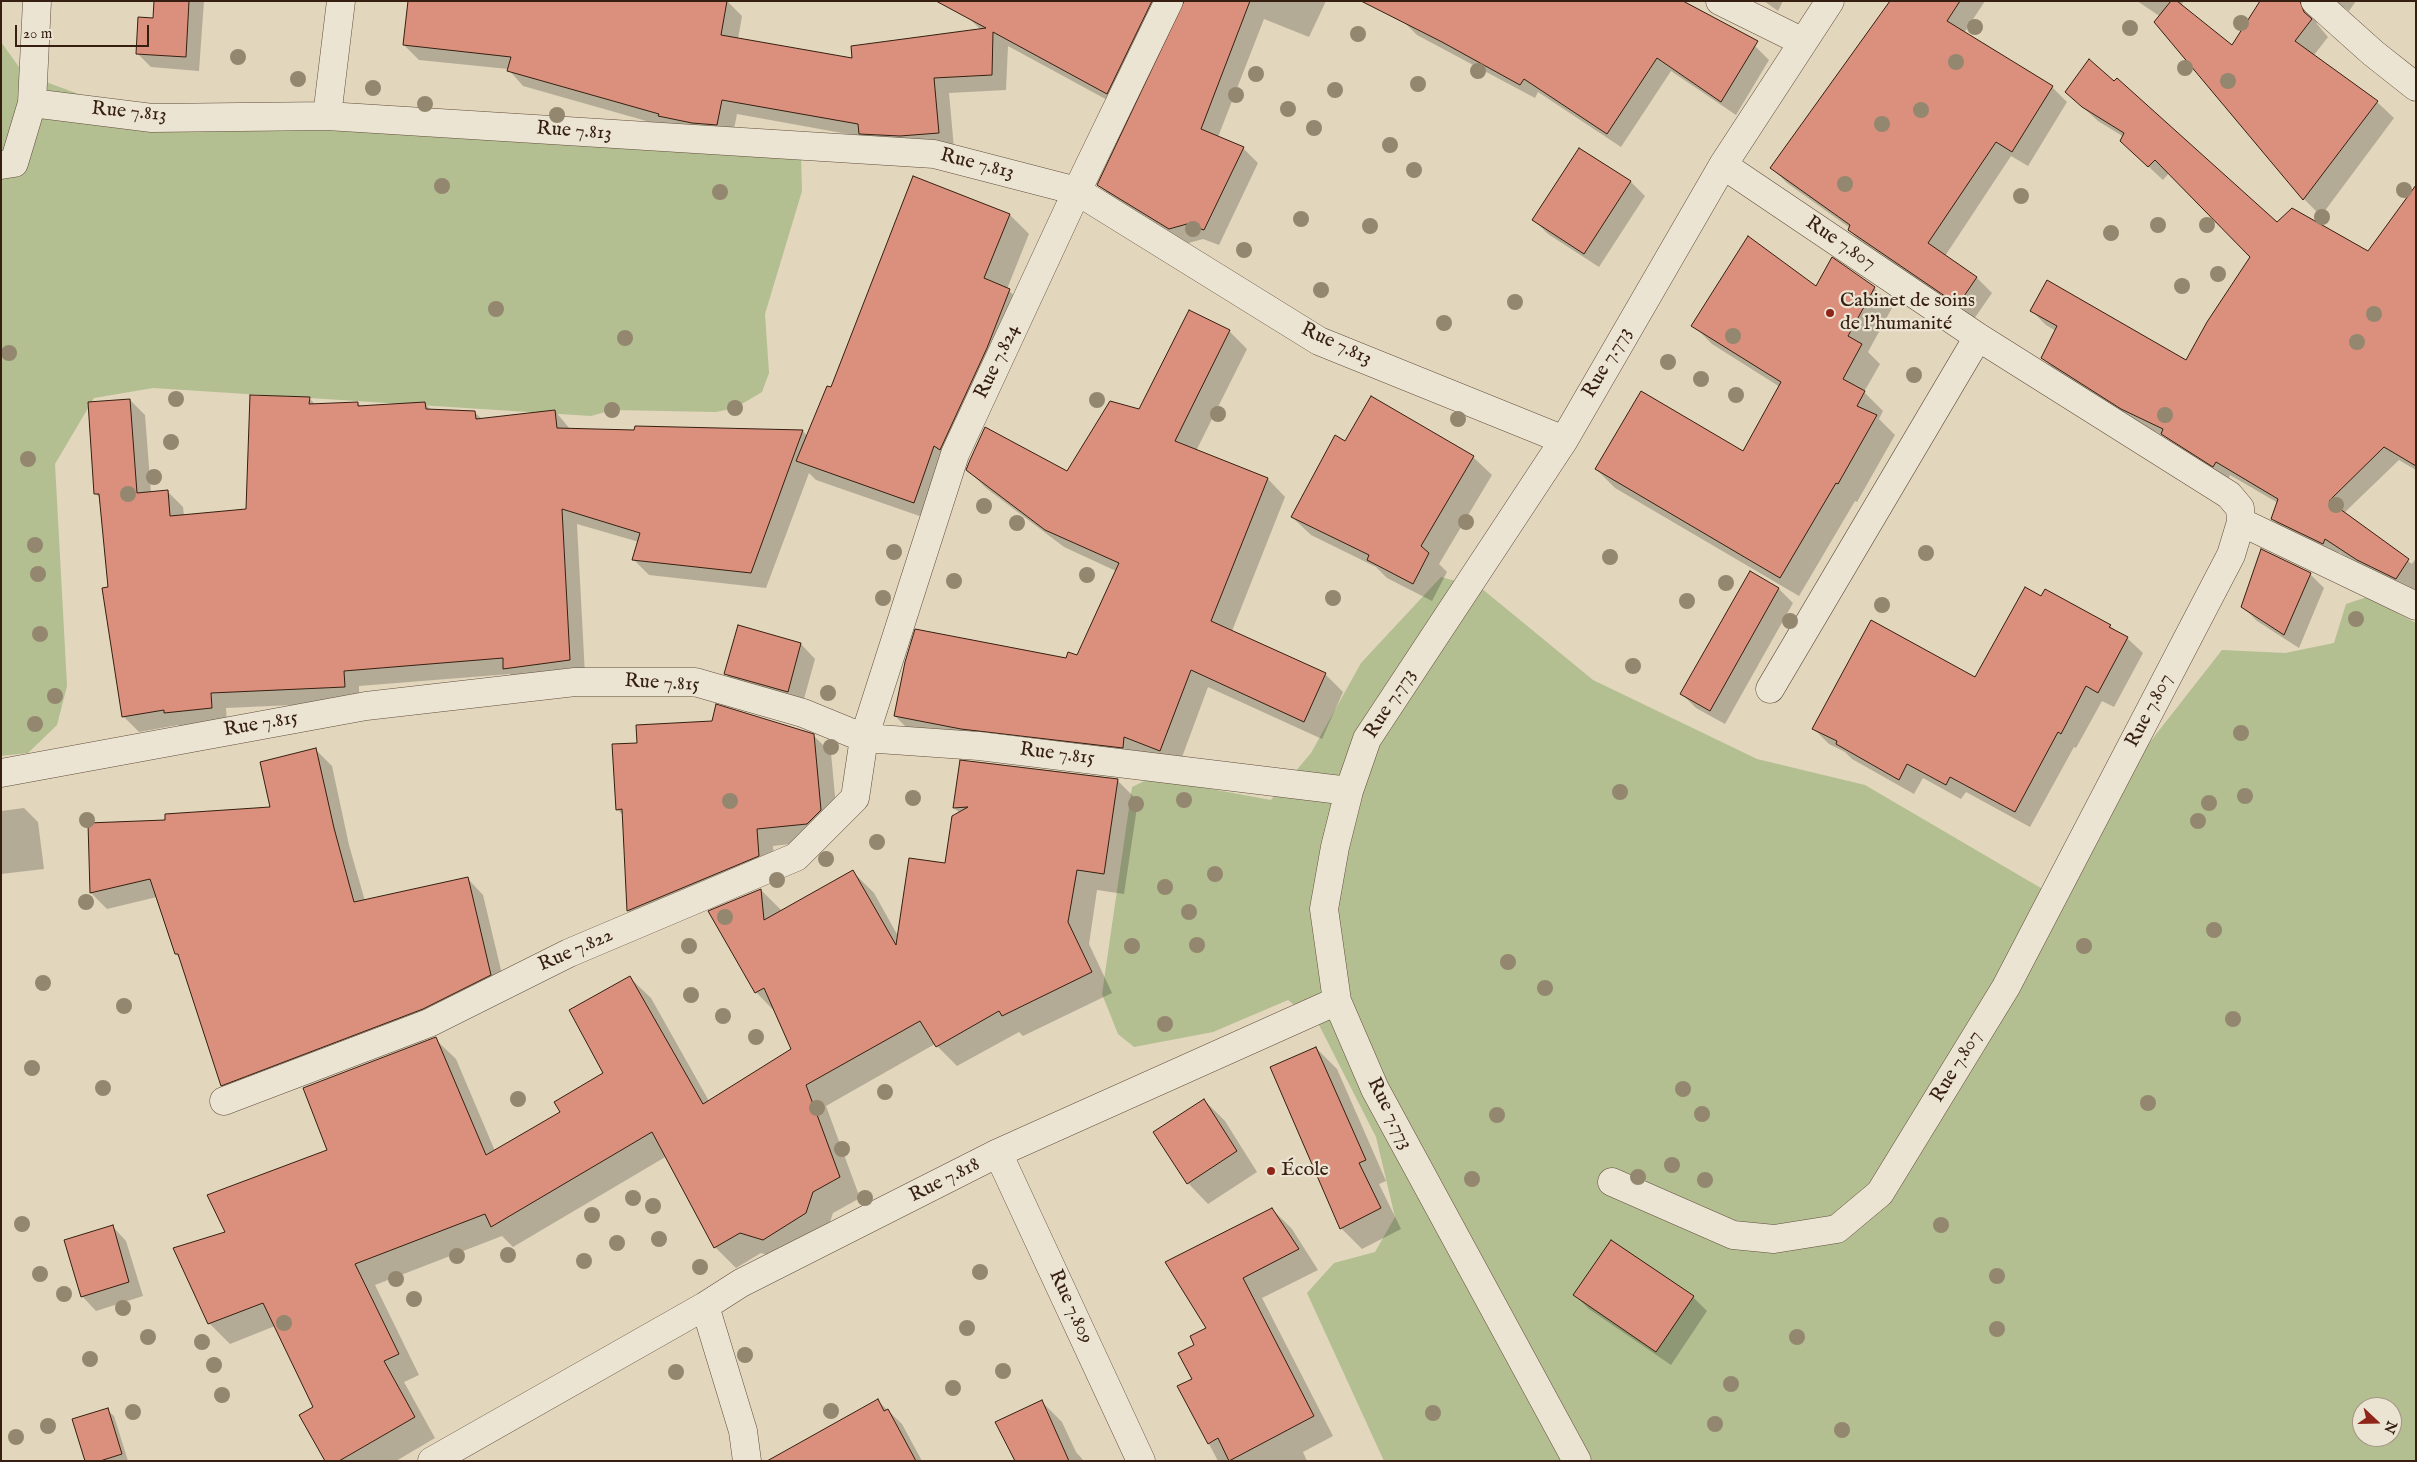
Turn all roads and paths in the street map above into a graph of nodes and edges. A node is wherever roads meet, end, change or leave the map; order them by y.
1 (37, 1) edge
2 (341, 1) edge
3 (1170, 1) edge
4 (1720, 1) edge
5 (1830, 1) edge
6 (2315, 1) edge
7 (1804, 42) junction
8 (2416, 87) edge
9 (32, 103) junction
10 (327, 116) junction
11 (1, 165) edge
12 (1723, 165) junction
13 (1077, 191) junction
14 (1978, 337) junction
15 (1564, 440) junction
16 (2242, 522) junction
17 (2416, 606) edge
18 (1770, 689) dead end
19 (864, 738) junction
20 (1, 773) edge
21 (1349, 791) junction
22 (1337, 1001) junction
23 (224, 1101) dead end
24 (998, 1153) junction
25 (1612, 1182) dead end
26 (705, 1306) junction
27 (432, 1461) edge
28 (747, 1461) edge
29 (1141, 1461) edge
30 (1577, 1461) edge

1 - 9 street
2 - 10 street
3 - 13 street, Rue 7.824
4 - 7 street
5 - 7 street, Rue 7.773
6 - 8 street
7 - 12 street, Rue 7.773
9 - 10 street, Rue 7.813
9 - 11 street
10 - 13 street, Rue 7.813
12 - 14 street, Rue 7.807
12 - 15 street, Rue 7.773
13 - 15 street, Rue 7.813
13 - 19 street, Rue 7.824
14 - 16 street, Rue 7.807
14 - 18 street
15 - 21 street, Rue 7.773
16 - 17 street
16 - 25 street, Rue 7.807
19 - 20 street, Rue 7.815
19 - 21 street, Rue 7.815
19 - 23 street, Rue 7.822
21 - 22 street, Rue 7.773
22 - 24 street, Rue 7.818
22 - 30 street, Rue 7.773
24 - 26 street, Rue 7.818
24 - 29 street, Rue 7.809
26 - 27 street, Rue 7.818
26 - 28 street

